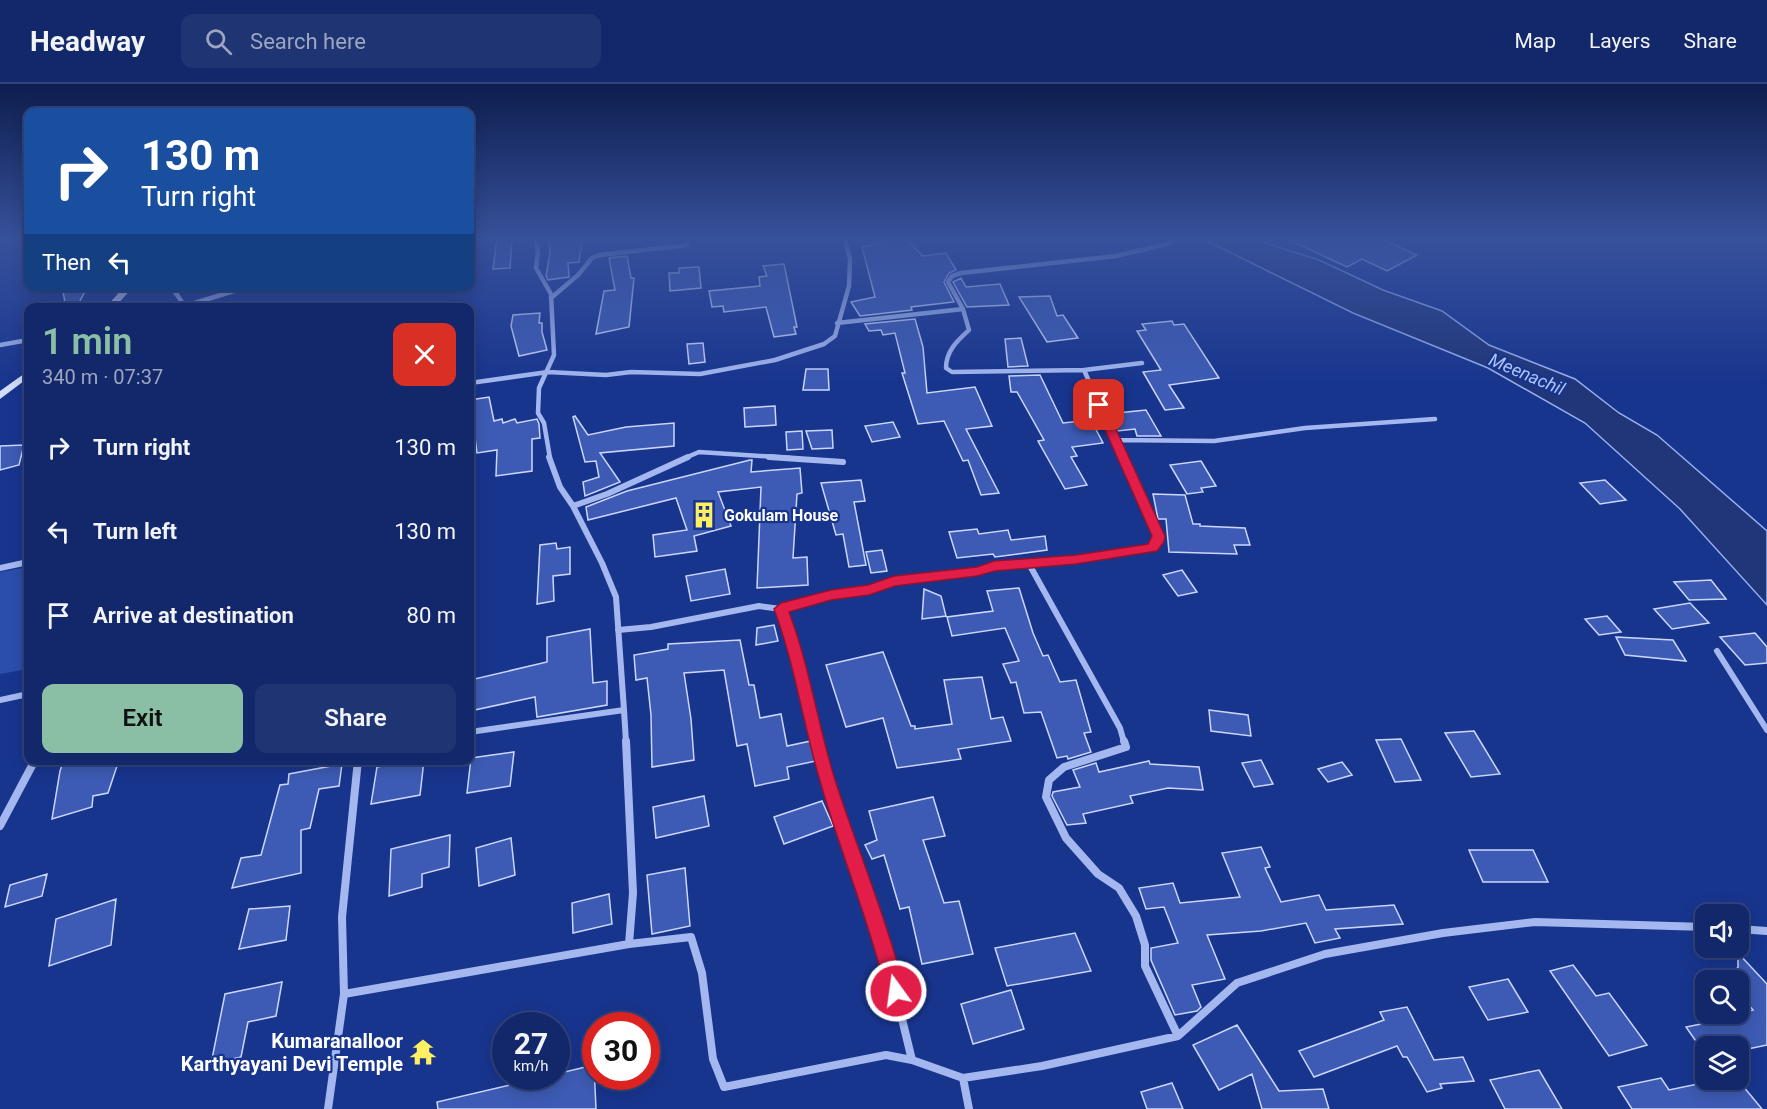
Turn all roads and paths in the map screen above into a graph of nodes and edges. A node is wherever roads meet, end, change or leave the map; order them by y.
1 (547, 287) edge
2 (564, 287) edge
3 (849, 287) edge
4 (951, 287) edge
5 (125, 291) edge
6 (235, 291) edge
7 (551, 298) junction
8 (114, 303) edge
9 (198, 303) edge
10 (963, 309) junction
11 (837, 322) junction
12 (24, 341) edge
13 (0, 345) edge
14 (1143, 363) dead end
15 (1084, 370) junction
16 (549, 372) junction
17 (24, 377) edge
18 (474, 382) edge
19 (0, 396) edge
20 (1435, 419) dead end
21 (1115, 440) junction
22 (843, 462) dead end
23 (573, 506) junction
24 (24, 563) edge
25 (1029, 564) junction
26 (0, 568) edge
27 (781, 609) junction
28 (618, 630) junction
29 (1717, 651) dead end
30 (24, 695) edge
31 (0, 700) edge
32 (624, 710) junction
33 (1767, 730) edge
34 (474, 731) edge
35 (32, 765) edge
36 (357, 765) edge
37 (0, 826) edge
38 (1695, 927) edge
39 (1749, 930) edge
40 (1767, 931) edge
41 (629, 944) junction
42 (344, 994) junction
43 (1178, 1036) junction
44 (912, 1060) junction
45 (963, 1078) junction
46 (328, 1109) edge
47 (969, 1109) edge

1 - 7 street
2 - 7 street
3 - 11 street
4 - 10 street
5 - 8 main road
6 - 9 street
7 - 16 street
10 - 11 street
10 - 15 street
11 - 16 street
12 - 13 street
14 - 15 street
15 - 21 street
16 - 18 street
16 - 23 street
17 - 19 main road
20 - 21 street
21 - 25 street
22 - 23 street
23 - 28 street
24 - 26 street
25 - 27 street
25 - 43 street
27 - 28 street
27 - 44 street
28 - 32 street
29 - 33 street
30 - 31 street
32 - 34 street
32 - 41 street
35 - 37 street
36 - 42 street
38 - 43 street
39 - 40 street
41 - 42 street
41 - 44 street
42 - 46 street
43 - 45 street
44 - 45 street
45 - 47 street

